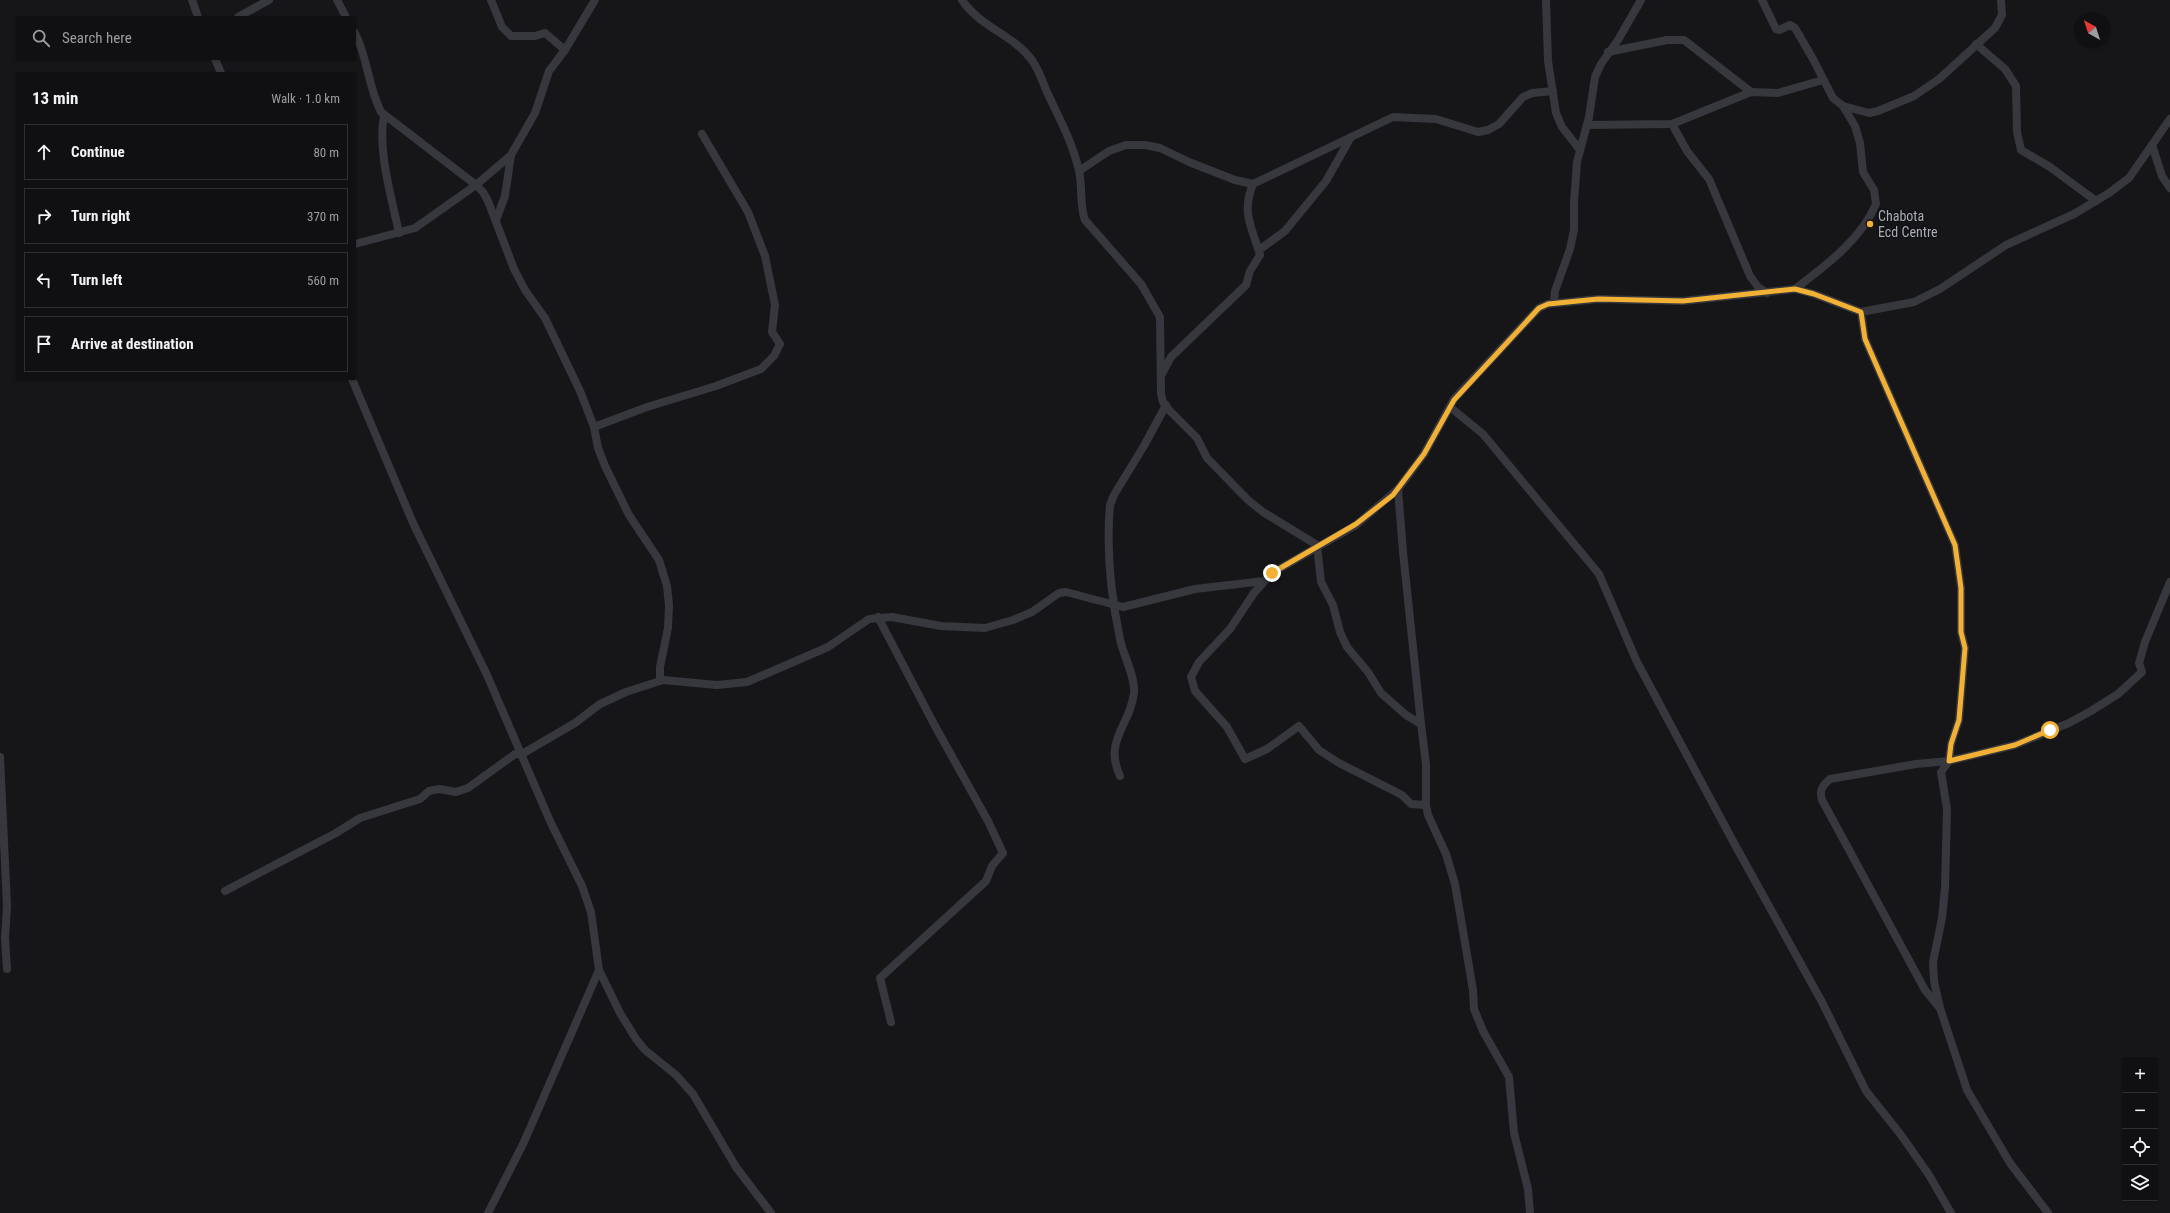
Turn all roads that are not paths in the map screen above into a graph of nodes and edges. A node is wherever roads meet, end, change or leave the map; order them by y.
1 (192, 0) edge
2 (269, 0) edge
3 (337, 0) edge
4 (491, 0) edge
5 (595, 0) edge
6 (962, 0) edge
7 (1546, 0) edge
8 (1641, 0) edge
9 (1762, 0) edge
10 (2001, 0) edge
11 (198, 16) edge
12 (240, 16) edge
13 (345, 16) edge
14 (356, 36) edge
15 (1976, 44) junction
16 (565, 50) junction
17 (1608, 52) junction
18 (215, 60) edge
19 (221, 72) edge
20 (1823, 80) junction
21 (1552, 91) junction
22 (1751, 92) junction
23 (1842, 106) junction
24 (384, 116) junction
25 (2170, 118) edge
26 (1672, 124) junction
27 (1587, 125) junction
28 (702, 134) dead end
29 (1352, 136) junction
30 (2152, 145) junction
31 (1580, 150) junction
32 (511, 155) junction
33 (1079, 171) junction
34 (1253, 184) junction
35 (476, 185) junction
36 (2170, 188) edge
37 (2096, 201) junction
38 (496, 220) junction
39 (399, 233) junction
40 (356, 244) edge
41 (1259, 250) junction
42 (1795, 289) junction
43 (1767, 293) junction
44 (1554, 303) junction
45 (1861, 312) junction
46 (1161, 375) junction
47 (352, 380) edge
48 (1166, 405) junction
49 (1450, 407) junction
50 (594, 427) junction
51 (1398, 489) junction
52 (1317, 545) junction
53 (1264, 581) junction
54 (2170, 582) edge
55 (1114, 605) junction
56 (878, 617) junction
57 (660, 681) junction
58 (1421, 724) junction
59 (522, 754) junction
60 (0, 757) edge
61 (1949, 761) junction
62 (1120, 776) dead end
63 (1426, 805) junction
64 (225, 891) dead end
65 (8, 969) dead end
66 (599, 970) junction
67 (1940, 1008) junction
68 (891, 1022) dead end
69 (488, 1213) edge
70 (771, 1213) edge
71 (1530, 1213) edge
72 (1951, 1213) edge
73 (2048, 1213) edge

1 - 11 street
2 - 12 street
3 - 13 street
4 - 16 street
5 - 16 street
6 - 33 street
7 - 21 street
8 - 17 street
9 - 20 street
10 - 15 street
14 - 24 street
15 - 23 street
15 - 37 street
16 - 32 street
17 - 22 street
17 - 27 street
18 - 19 street
20 - 22 street
20 - 23 street
21 - 29 street
21 - 31 street
22 - 26 street
23 - 42 street
24 - 35 street
24 - 39 street
25 - 30 street
26 - 27 street
26 - 43 street
27 - 31 street
28 - 50 street
29 - 34 street
29 - 41 street
30 - 36 street
30 - 37 street
31 - 44 street
32 - 35 street
32 - 38 street
33 - 34 street
33 - 46 street
34 - 41 street
35 - 38 street
35 - 39 street
37 - 45 street
38 - 50 street
39 - 40 street
41 - 46 street
42 - 43 street
42 - 45 street
43 - 44 street
44 - 49 street
45 - 61 street
46 - 48 street
47 - 59 street
48 - 52 street
48 - 55 street
49 - 51 street
49 - 72 street
50 - 57 street
51 - 52 street
51 - 58 street
52 - 53 street
52 - 58 street
53 - 55 street
53 - 63 street
54 - 61 street
55 - 56 street
55 - 62 street
56 - 57 street
56 - 68 street
57 - 59 street
58 - 63 street
59 - 64 street
59 - 66 street
60 - 65 street
61 - 67 street
61 - 67 street
63 - 71 street
66 - 69 street
66 - 70 street
67 - 73 street

